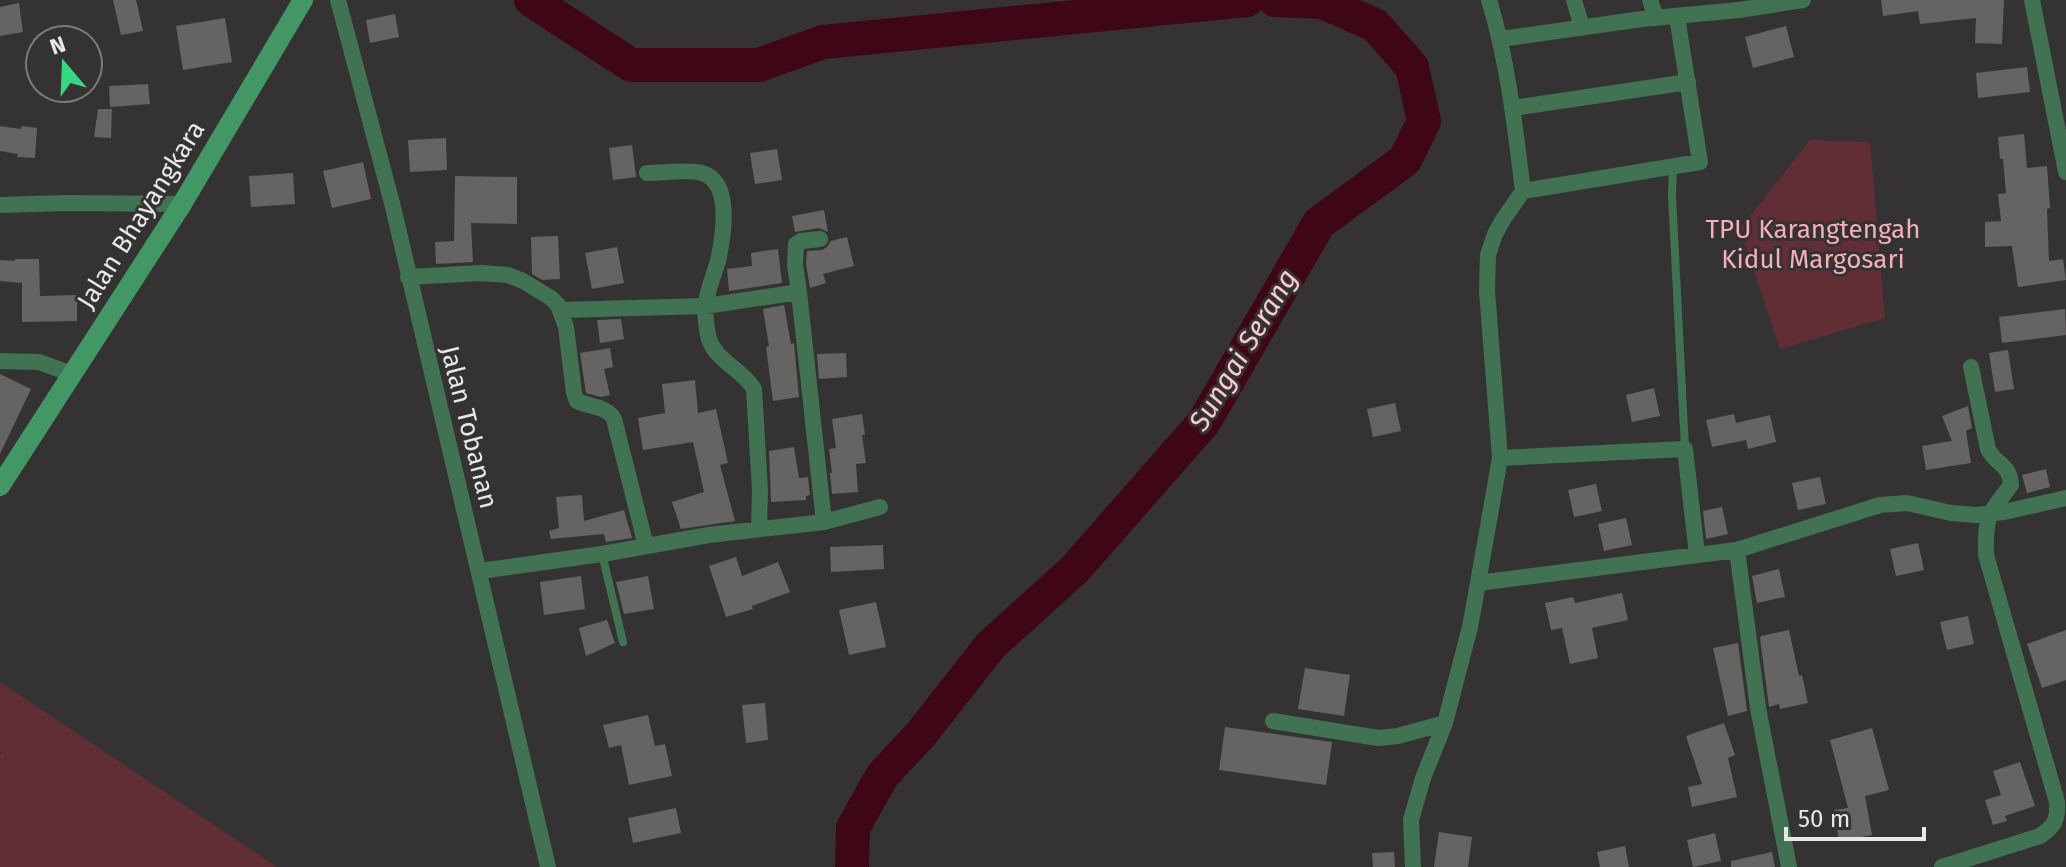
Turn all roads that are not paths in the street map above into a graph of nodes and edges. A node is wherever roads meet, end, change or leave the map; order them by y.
1 (303, 0) edge
2 (338, 0) edge
3 (1489, 0) edge
4 (1574, 0) edge
5 (1650, 0) edge
6 (1803, 0) edge
7 (2032, 0) edge
8 (1677, 17) junction
9 (1656, 18) junction
10 (1582, 27) junction
11 (1501, 39) junction
12 (1688, 82) junction
13 (1513, 108) junction
14 (1673, 167) junction
15 (2066, 172) edge
16 (647, 173) dead end
17 (1523, 191) junction
18 (182, 204) junction
19 (0, 205) edge
20 (820, 239) dead end
21 (408, 277) junction
22 (799, 292) junction
23 (706, 306) junction
24 (561, 310) junction
25 (0, 361) edge
26 (1971, 367) dead end
27 (72, 374) junction
28 (1685, 449) junction
29 (1500, 458) junction
30 (0, 486) edge
31 (2066, 498) edge
32 (880, 507) dead end
33 (1989, 513) junction
34 (824, 522) junction
35 (759, 529) junction
36 (646, 546) junction
37 (1737, 550) junction
38 (602, 554) junction
39 (1697, 555) junction
40 (480, 571) junction
41 (1478, 583) junction
42 (623, 642) dead end
43 (1273, 721) dead end
44 (1445, 723) junction
45 (548, 867) edge
46 (1413, 867) edge
47 (1789, 867) edge
48 (1942, 867) edge

1 - 18 main road, Jalan Bhayangkara
2 - 21 street, Jalan Tobanan
3 - 11 street
4 - 10 street
5 - 9 street
6 - 8 street
7 - 15 street
8 - 9 street
8 - 12 street
9 - 10 street
10 - 11 street
11 - 13 street
12 - 13 street
12 - 14 street
13 - 17 street
14 - 17 street
14 - 28 lane
16 - 23 street
17 - 29 street
18 - 19 street
18 - 27 main road, Jalan Bhayangkara
20 - 22 street
21 - 24 street
21 - 40 street, Jalan Tobanan
22 - 23 street
22 - 34 street
23 - 24 street
23 - 35 street
24 - 36 street
25 - 27 street
26 - 33 street
27 - 30 main road, Jalan Bhayangkara
28 - 29 street
28 - 39 street
29 - 41 street
31 - 33 street
32 - 34 street
33 - 37 street
33 - 48 street
34 - 35 street
35 - 36 street
36 - 38 street
37 - 39 street
37 - 47 street
38 - 40 street
38 - 42 lane
39 - 41 street
40 - 45 street, Jalan Tobanan
41 - 44 street
43 - 44 street
44 - 46 street

